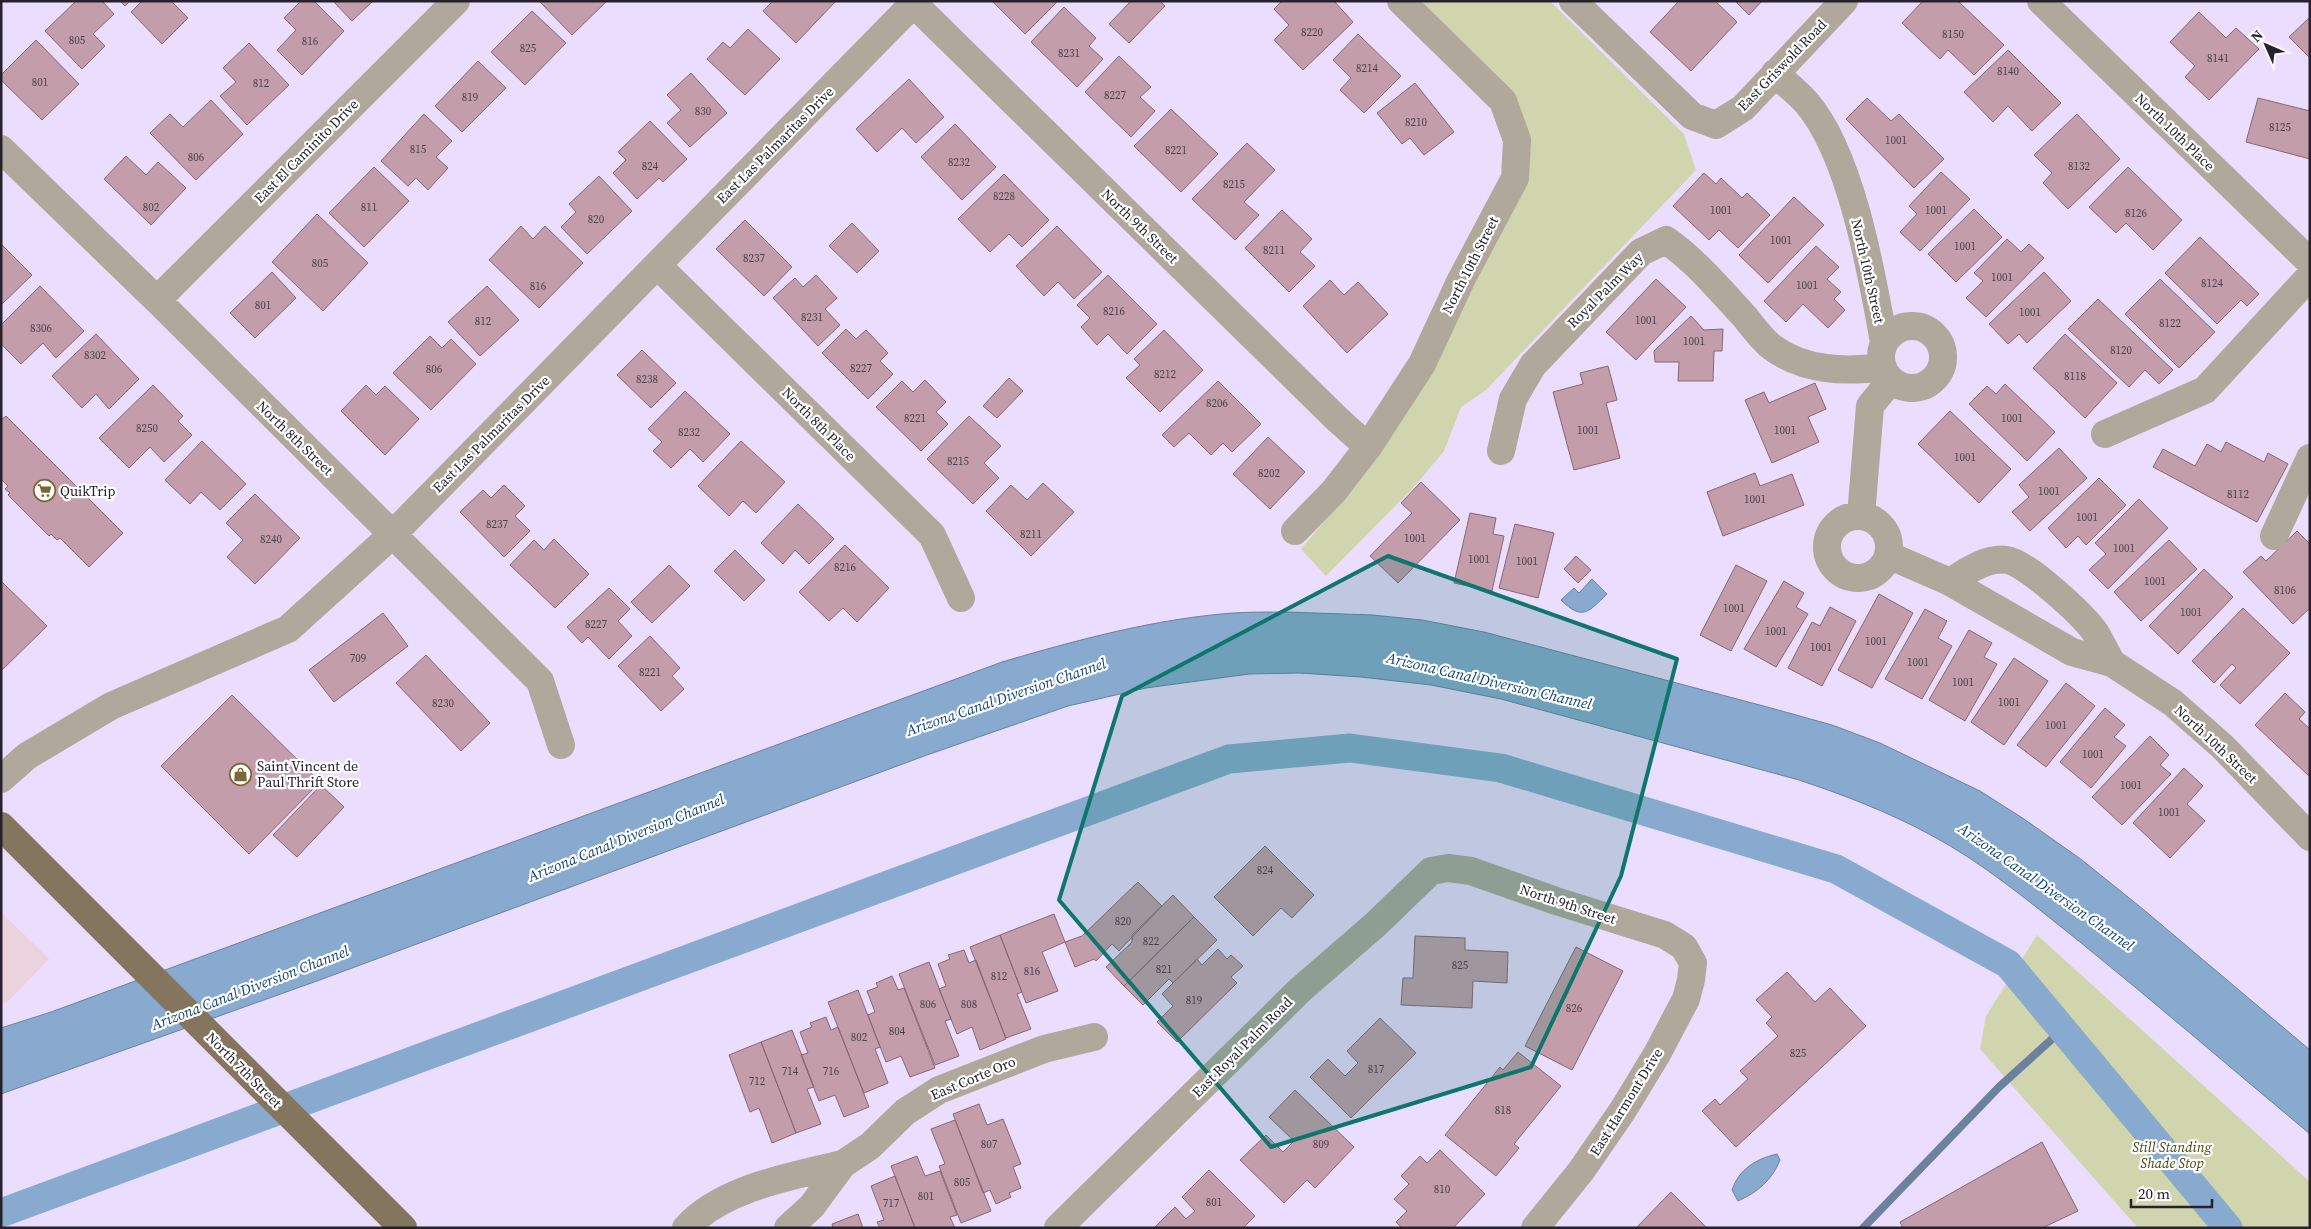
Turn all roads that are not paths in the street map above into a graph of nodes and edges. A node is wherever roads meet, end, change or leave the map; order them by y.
1 (456, 1) edge
2 (1401, 1) edge
3 (1572, 1) edge
4 (1844, 1) edge
5 (2041, 1) edge
6 (915, 2) edge
7 (1776, 73) junction
8 (1, 149) edge
9 (2310, 262) edge
10 (657, 264) junction
11 (2310, 276) edge
12 (157, 300) junction
13 (1886, 363) junction
14 (2104, 434) dead end
15 (1368, 447) junction
16 (1501, 451) dead end
17 (2310, 458) edge
18 (1861, 516) junction
19 (1295, 531) dead end
20 (393, 534) junction
21 (2274, 536) dead end
22 (1888, 555) junction
23 (1950, 582) junction
24 (961, 598) dead end
25 (2112, 663) junction
26 (561, 745) dead end
27 (1, 779) edge
28 (1, 826) edge
29 (2310, 837) edge
30 (1431, 871) joint
31 (1693, 963) joint
32 (1094, 1037) dead end
33 (843, 1164) junction
34 (403, 1228) edge
35 (686, 1228) edge
36 (788, 1228) edge
37 (1058, 1228) edge
38 (1535, 1228) edge

1 - 12 street, East El Caminito Drive
2 - 15 street, North 10th Street
3 - 7 street, East Griswold Road
4 - 7 street, East Griswold Road
5 - 9 street, North 10th Place
6 - 10 street, East Las Palmaritas Drive
6 - 15 street, North 9th Street
7 - 13 street, North 10th Street
8 - 12 street, North 8th Street
10 - 20 street, East Las Palmaritas Drive
10 - 24 street, North 8th Place
11 - 14 street
12 - 20 street, North 8th Street
13 - 16 street, Royal Palm Way
13 - 18 street
15 - 19 street, North 10th Street
17 - 21 street
18 - 22 street
18 - 22 street
20 - 26 street, North 8th Street
20 - 27 street, East Las Palmaritas Drive
22 - 23 street, North 10th Street
23 - 25 street, North 10th Street
23 - 25 street, North 10th Street
25 - 29 street, North 10th Street
28 - 34 main road, North 7th Street
30 - 31 street, North 9th Street
30 - 37 street, East Royal Palm Road
31 - 38 street, East Harmont Drive
32 - 33 street, East Corte Oro
33 - 35 street, East Corte Oro
33 - 36 street, East Corte Oro

